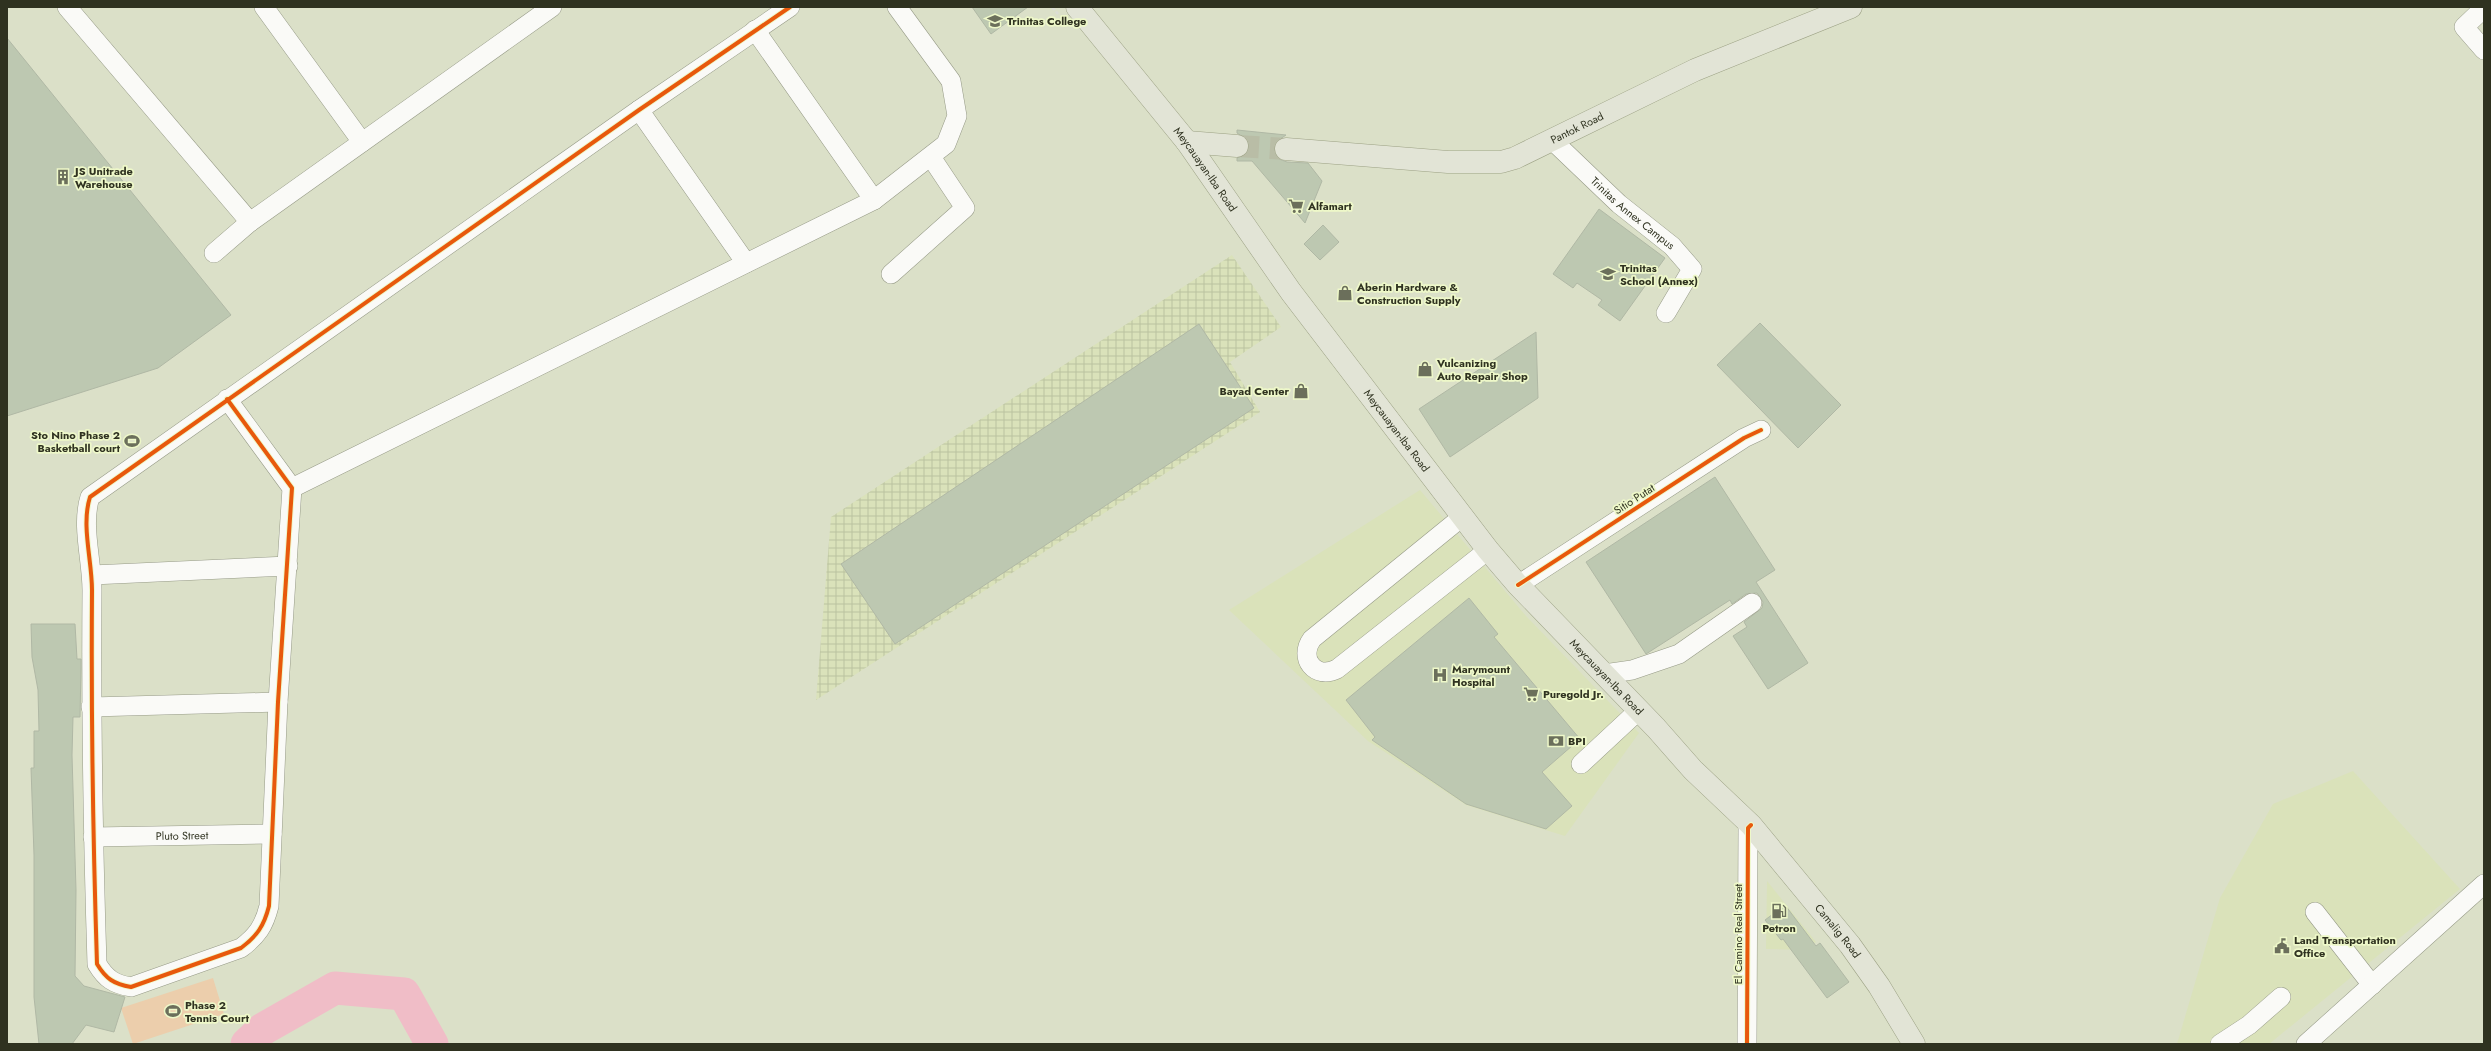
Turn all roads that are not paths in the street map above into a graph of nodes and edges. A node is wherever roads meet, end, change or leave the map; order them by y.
1 (67, 7) edge
2 (264, 7) edge
3 (552, 7) edge
4 (790, 7) edge
5 (897, 7) edge
6 (1077, 7) edge
7 (1851, 7) edge
8 (2484, 8) edge
9 (755, 30) junction
10 (2484, 50) edge
11 (639, 110) junction
12 (1552, 140) junction
13 (362, 142) junction
14 (1187, 142) junction
15 (1238, 146) tunnel mouth
16 (1286, 149) tunnel mouth
17 (931, 157) junction
18 (874, 200) junction
19 (250, 222) junction
20 (214, 254) dead end
21 (746, 263) junction
22 (891, 274) dead end
23 (1666, 313) dead end
24 (227, 399) junction
25 (1761, 430) dead end
26 (292, 488) junction
27 (1462, 517) junction
28 (1488, 550) junction
29 (288, 566) junction
30 (92, 575) junction
31 (1518, 585) junction
32 (1752, 603) dead end
33 (1604, 674) junction
34 (278, 702) junction
35 (91, 707) junction
36 (1639, 710) junction
37 (1581, 764) dead end
38 (1751, 825) junction
39 (272, 834) junction
40 (93, 837) junction
41 (2484, 884) edge
42 (2315, 912) dead end
43 (2372, 985) junction
44 (2281, 997) dead end
45 (1747, 1044) edge
46 (1914, 1044) edge
47 (2220, 1044) edge
48 (2306, 1044) edge

1 - 19 street
2 - 13 street
3 - 13 street
4 - 9 street
5 - 17 street
6 - 14 main road, Meycauayan-Iba Road
7 - 12 main road, Pantok Road
8 - 10 street
9 - 11 street
9 - 18 street
11 - 21 street
11 - 24 street
12 - 16 main road, Pantok Road
12 - 23 street, Trinitas Annex Campus
13 - 19 street
14 - 15 main road
14 - 27 main road, Meycauayan-Iba Road
17 - 18 street
17 - 22 street
18 - 21 street
19 - 20 street
21 - 26 street
24 - 26 street
24 - 30 street
25 - 31 street, Sitio Putat
26 - 29 street
27 - 28 main road, Meycauayan-Iba Road
27 - 28 street
28 - 31 main road, Meycauayan-Iba Road
29 - 30 street
29 - 34 street
30 - 35 street
31 - 33 main road, Meycauayan-Iba Road
32 - 33 street
33 - 36 main road, Meycauayan-Iba Road
34 - 35 street
34 - 39 street
35 - 40 street
36 - 37 street
36 - 38 main road, Meycauayan-Iba Road
38 - 45 street, El Camino Real Street
38 - 46 main road, Camalig Road
39 - 40 street, Pluto Street
39 - 40 street
41 - 43 street
42 - 43 street
43 - 48 street
44 - 47 street

